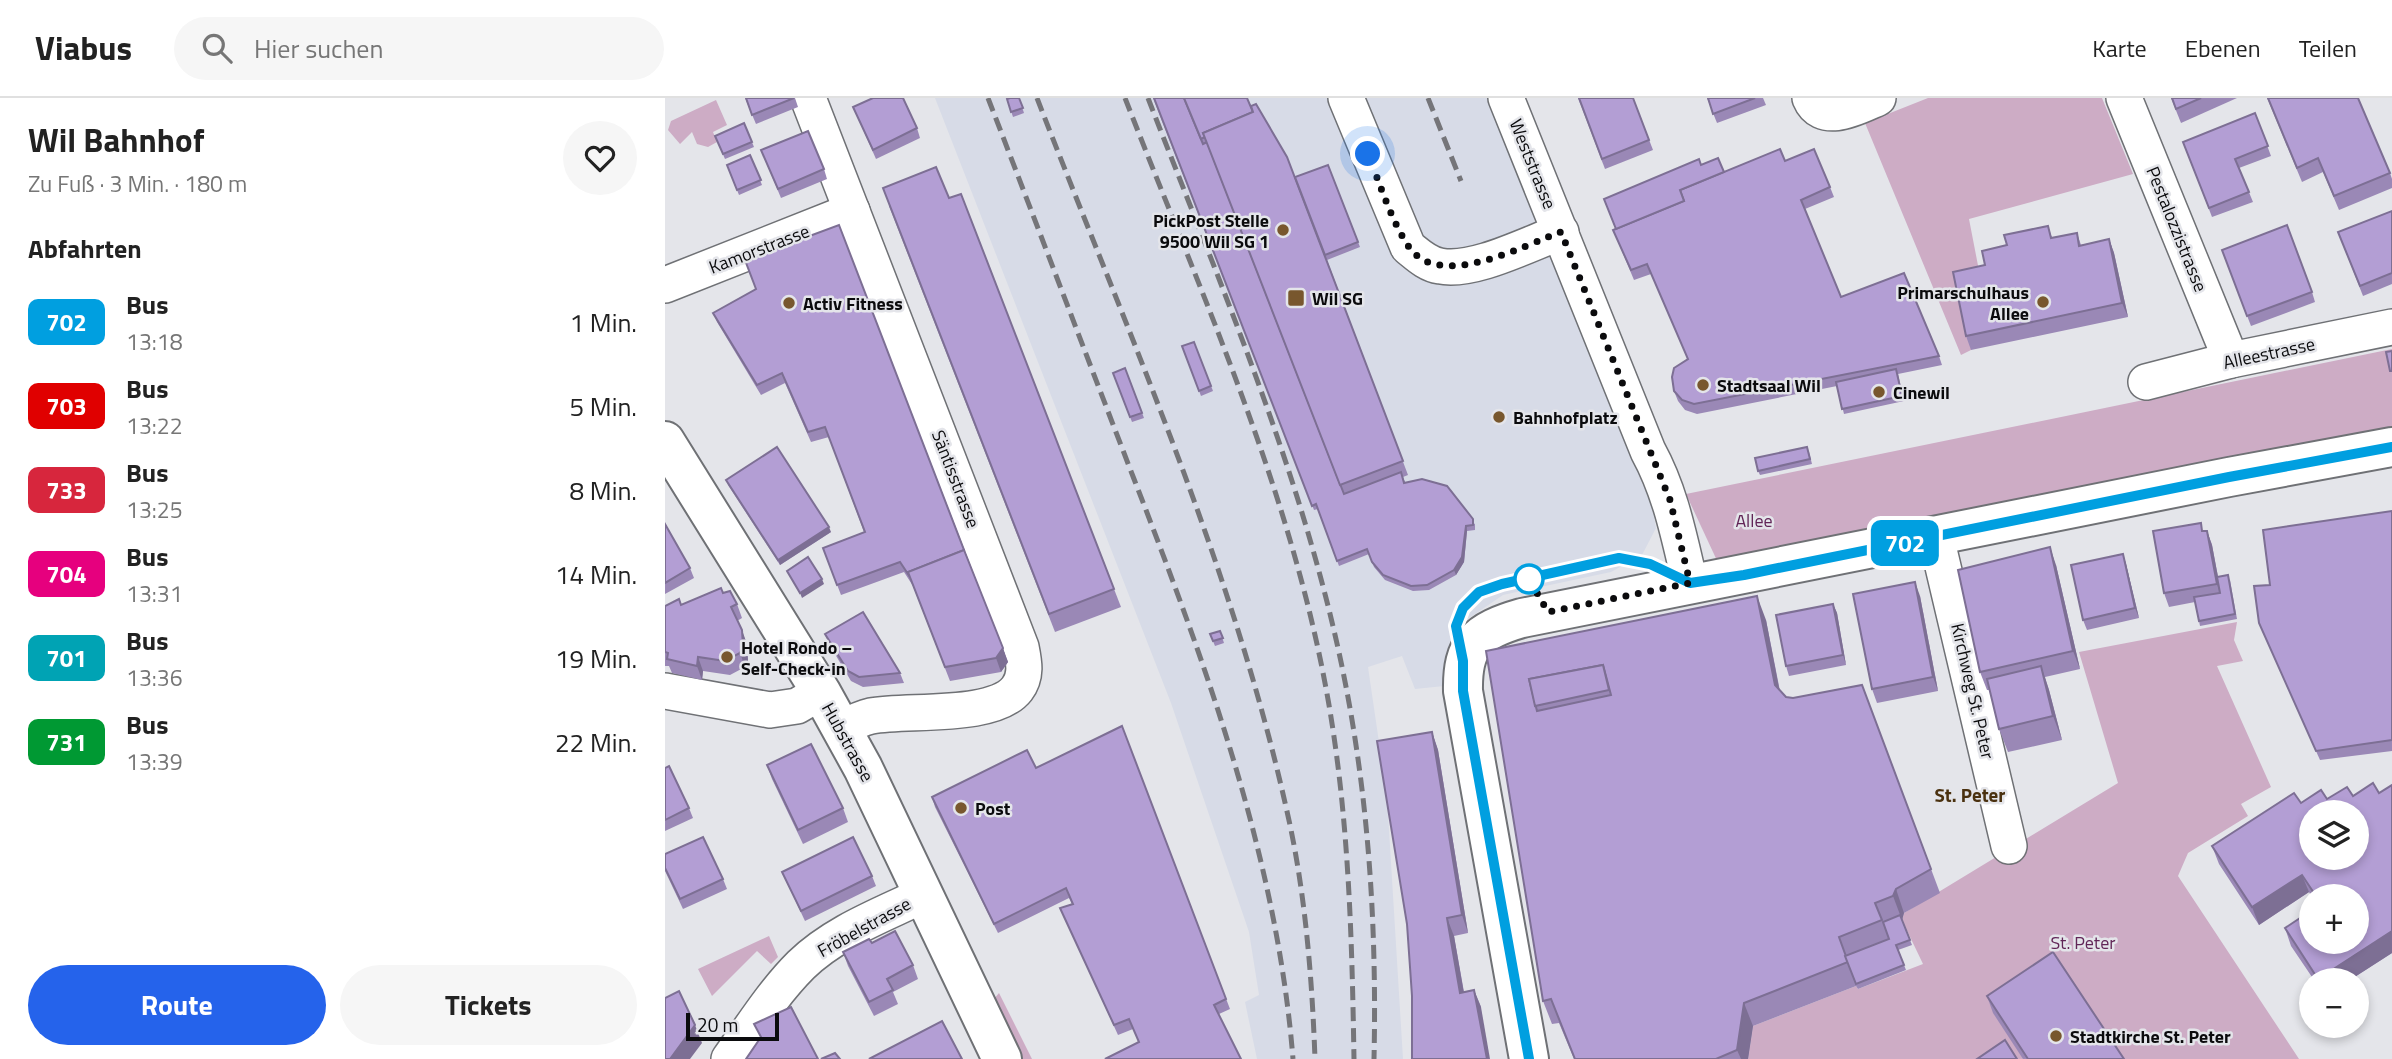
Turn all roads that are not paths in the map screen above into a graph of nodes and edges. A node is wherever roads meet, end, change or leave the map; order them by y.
1 (808, 98) edge
2 (1346, 98) edge
3 (1506, 98) edge
4 (1878, 98) edge
5 (2124, 98) edge
6 (1812, 102) edge
7 (852, 211) junction
8 (1561, 232) junction
9 (665, 285) edge
10 (2392, 327) edge
11 (2231, 360) junction
12 (2146, 382) dead end
13 (665, 441) edge
14 (2392, 447) edge
15 (1936, 537) junction
16 (1690, 583) junction
17 (665, 691) edge
18 (821, 692) junction
19 (841, 729) junction
20 (2009, 846) dead end
21 (923, 895) junction
22 (729, 1059) edge
23 (1002, 1059) edge
24 (1529, 1059) edge

1 - 7 street, Säntisstrasse
2 - 8 street
3 - 8 street, Weststrasse
4 - 6 street
5 - 11 street, Pestalozzistrasse
7 - 9 street, Kamorstrasse
7 - 19 street, Säntisstrasse
8 - 16 street, Weststrasse
10 - 11 street, Alleestrasse
11 - 12 street, Alleestrasse
13 - 18 street, Hubstrasse
14 - 15 street
15 - 16 street
15 - 20 street, Kirchweg St. Peter
16 - 24 street
17 - 18 street
18 - 19 street, Hubstrasse
19 - 21 street, Hubstrasse
21 - 22 street, Fröbelstrasse
21 - 23 street, Hubstrasse

